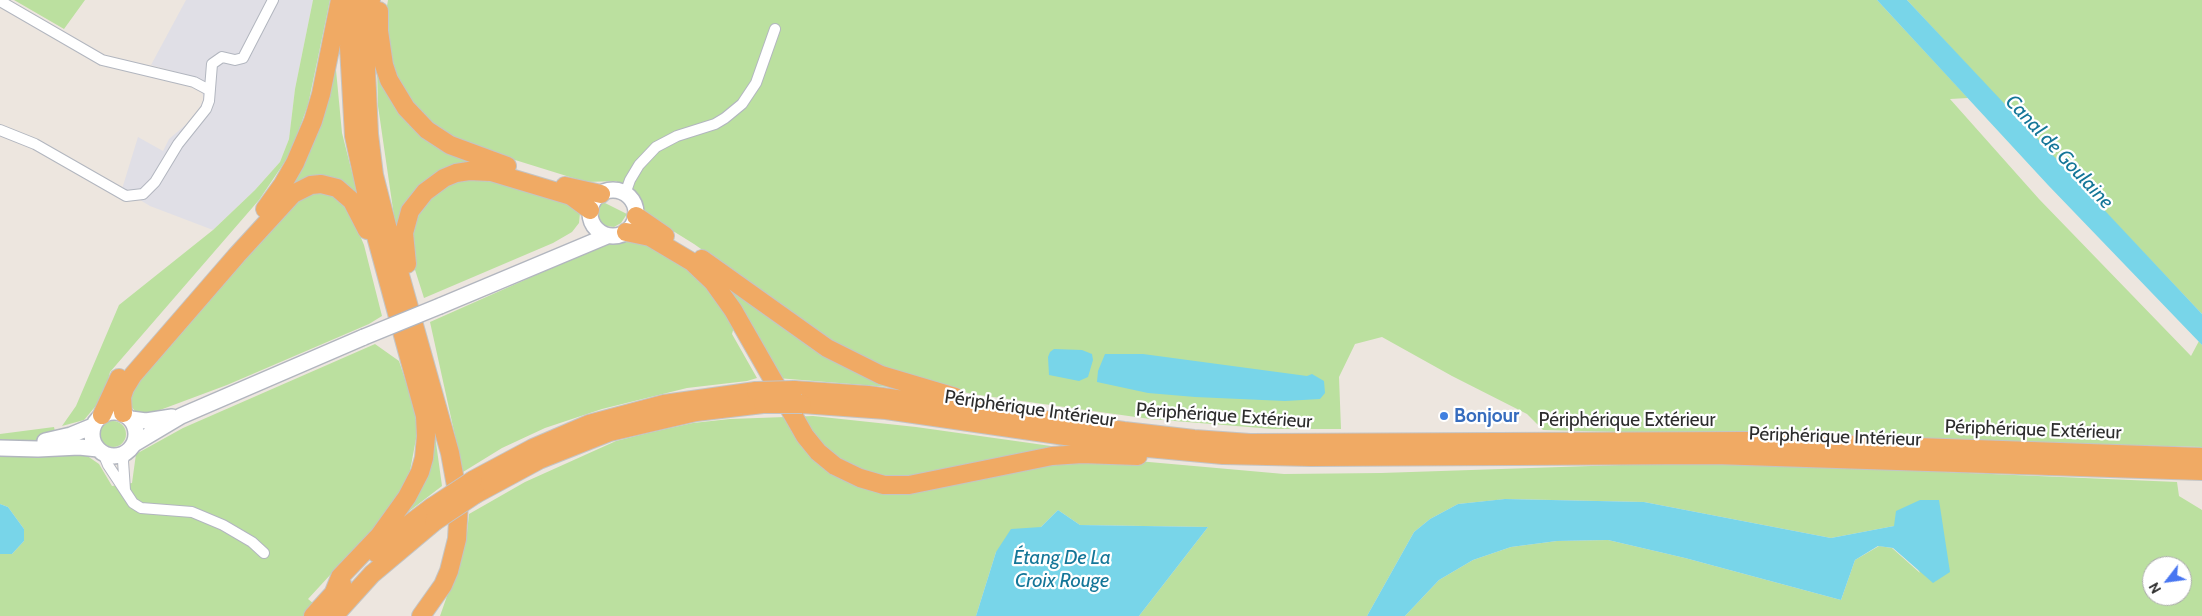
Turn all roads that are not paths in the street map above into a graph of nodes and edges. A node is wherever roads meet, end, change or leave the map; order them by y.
1 (273, 0) edge
2 (340, 0) edge
3 (353, 0) edge
4 (371, 0) edge
5 (380, 0) edge
6 (0, 1) edge
7 (775, 29) dead end
8 (209, 90) junction
9 (0, 130) edge
10 (601, 194) junction
11 (625, 194) junction
12 (636, 216) junction
13 (591, 217) junction
14 (626, 232) junction
15 (607, 236) junction
16 (560, 254) junction
17 (403, 335) junction
18 (420, 343) junction
19 (798, 397) junction
20 (127, 416) junction
21 (181, 416) junction
22 (1034, 419) junction
23 (98, 421) junction
24 (0, 448) edge
25 (130, 449) junction
26 (100, 451) junction
27 (1194, 453) junction
28 (2202, 457) edge
29 (2202, 470) edge
30 (125, 491) junction
31 (264, 553) dead end
32 (353, 578) junction
33 (313, 616) edge
34 (334, 616) edge
35 (421, 616) edge

1 - 8 street
2 - 23 highway
3 - 17 highway
4 - 18 highway
5 - 10 highway
6 - 8 street
7 - 11 street
8 - 9 street
10 - 11 main road
10 - 13 main road
11 - 12 main road
12 - 14 main road
12 - 22 highway
13 - 15 main road
13 - 16 main road
13 - 18 highway
14 - 15 main road
14 - 27 highway
15 - 16 main road
16 - 21 main road, bridge
17 - 20 highway
17 - 32 highway
18 - 35 highway
19 - 22 highway, Périphérique Extérieur
19 - 27 highway, Périphérique Intérieur
19 - 32 highway, Périphérique Intérieur, bridge
20 - 21 main road
20 - 23 main road
20 - 25 main road
21 - 25 main road
22 - 28 highway, Périphérique Extérieur
23 - 24 main road
23 - 26 main road
24 - 26 main road
25 - 26 main road
25 - 30 street
26 - 30 street
27 - 29 highway, Périphérique Intérieur
30 - 31 street
32 - 33 highway
32 - 34 highway

